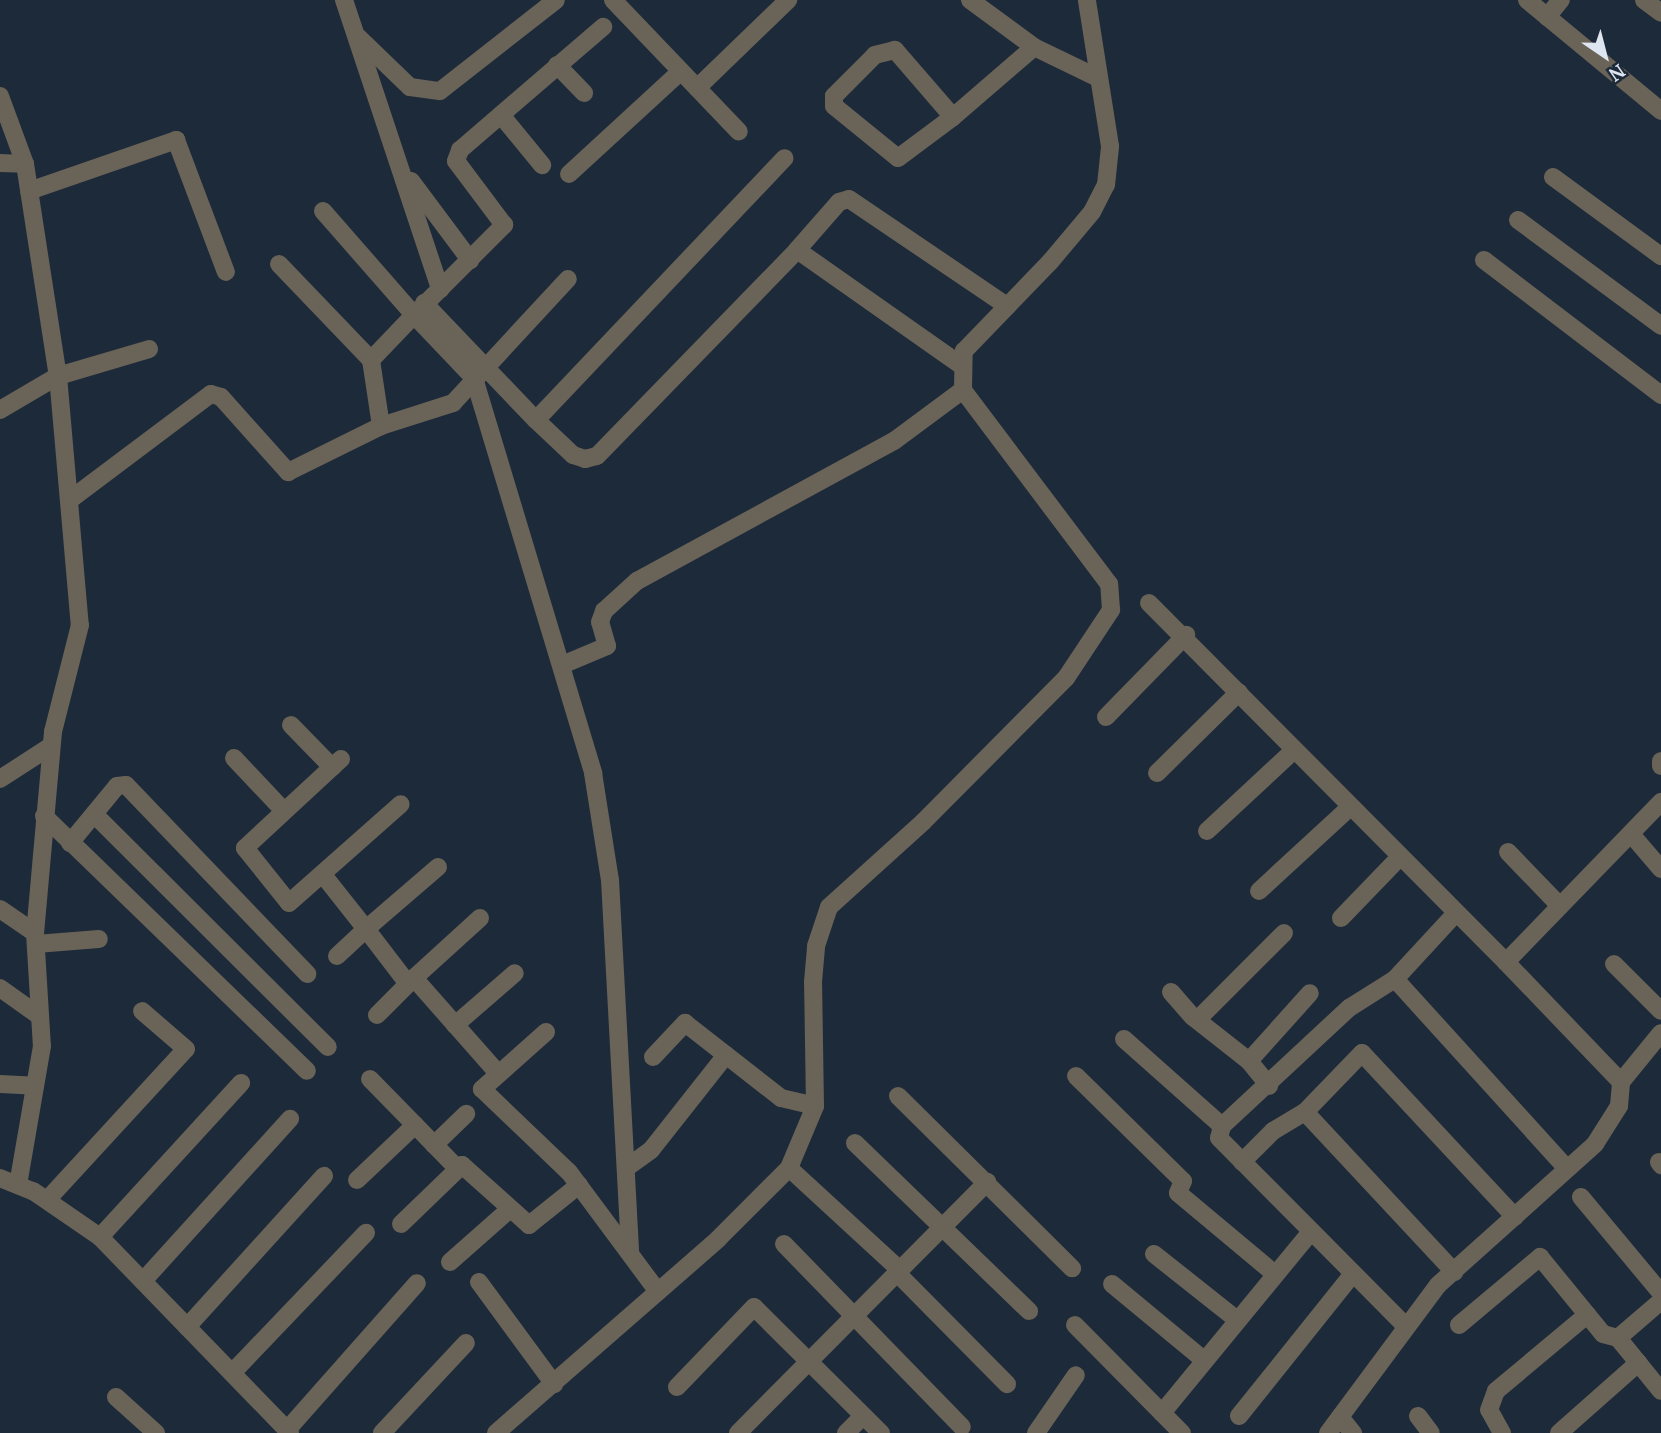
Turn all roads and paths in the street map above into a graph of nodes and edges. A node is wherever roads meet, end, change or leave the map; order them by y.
1 (344, 0) edge
2 (556, 0) edge
3 (613, 0) edge
4 (788, 0) edge
5 (970, 0) edge
6 (1087, 0) edge
7 (1527, 0) edge
8 (1561, 0) edge
9 (1644, 0) edge
10 (1661, 13) edge
11 (1547, 17) junction
12 (603, 27) dead end
13 (356, 35) junction
14 (1034, 47) junction
15 (557, 65) junction
16 (680, 72) junction
17 (1098, 78) junction
18 (697, 88) junction
19 (584, 93) dead end
20 (0, 96) edge
21 (1661, 111) edge
22 (501, 116) junction
23 (953, 117) junction
24 (739, 132) dead end
25 (785, 158) dead end
26 (0, 163) edge
27 (25, 164) junction
28 (542, 165) dead end
29 (402, 169) junction
30 (569, 174) dead end
31 (1553, 177) dead end
32 (29, 191) junction
33 (323, 211) dead end
34 (1518, 220) dead end
35 (797, 250) junction
36 (1661, 256) edge
37 (470, 260) junction
38 (1484, 260) dead end
39 (279, 264) dead end
40 (226, 272) dead end
41 (568, 279) dead end
42 (440, 289) junction
43 (1007, 306) junction
44 (419, 309) junction
45 (1661, 326) edge
46 (149, 349) dead end
47 (371, 360) junction
48 (962, 366) junction
49 (480, 374) junction
50 (58, 376) junction
51 (963, 390) junction
52 (1661, 395) edge
53 (0, 410) edge
54 (536, 420) junction
55 (381, 426) junction
56 (71, 499) junction
57 (1149, 603) dead end
58 (1186, 635) junction
59 (562, 665) junction
60 (1239, 692) junction
61 (1106, 717) dead end
62 (291, 725) dead end
63 (51, 747) junction
64 (1292, 752) junction
65 (234, 758) dead end
66 (1661, 761) edge
67 (1661, 766) edge
68 (1157, 772) dead end
69 (0, 779) edge
70 (1661, 802) edge
71 (401, 804) dead end
72 (1349, 808) junction
73 (284, 810) junction
74 (94, 814) junction
75 (44, 816) junction
76 (1208, 831) dead end
77 (1631, 834) junction
78 (70, 843) junction
79 (1508, 852) dead end
80 (1399, 858) junction
81 (438, 867) dead end
82 (1661, 869) edge
83 (324, 876) junction
84 (1259, 891) dead end
85 (1560, 906) junction
86 (0, 909) edge
87 (1456, 914) junction
88 (480, 918) dead end
89 (1340, 918) dead end
90 (366, 929) junction
91 (1284, 933) dead end
92 (36, 939) junction
93 (99, 939) dead end
94 (337, 956) dead end
95 (1506, 962) junction
96 (1614, 964) dead end
97 (515, 973) dead end
98 (307, 974) dead end
99 (1395, 979) junction
100 (411, 981) junction
101 (0, 988) edge
102 (1171, 992) dead end
103 (1310, 993) dead end
104 (142, 1011) dead end
105 (1661, 1011) edge
106 (38, 1015) junction
107 (377, 1015) dead end
108 (1197, 1020) junction
109 (455, 1025) junction
110 (546, 1032) dead end
111 (1660, 1037) edge
112 (1124, 1039) dead end
113 (328, 1046) dead end
114 (726, 1055) junction
115 (653, 1057) dead end
116 (1249, 1060) junction
117 (307, 1071) dead end
118 (497, 1072) junction
119 (1076, 1076) dead end
120 (370, 1079) dead end
121 (1621, 1082) junction
122 (0, 1083) edge
123 (242, 1083) dead end
124 (35, 1086) junction
125 (1269, 1086) junction
126 (898, 1096) dead end
127 (815, 1106) junction
128 (1306, 1112) junction
129 (466, 1114) dead end
130 (290, 1119) dead end
131 (415, 1125) junction
132 (1222, 1126) junction
133 (855, 1143) dead end
134 (434, 1145) junction
135 (1242, 1162) junction
136 (629, 1166) junction
137 (789, 1168) junction
138 (458, 1169) junction
139 (1567, 1169) junction
140 (324, 1176) dead end
141 (356, 1180) dead end
142 (5, 1182) edge
143 (987, 1182) junction
144 (579, 1185) junction
145 (1581, 1197) dead end
146 (47, 1200) junction
147 (510, 1209) junction
148 (1514, 1217) junction
149 (401, 1224) dead end
150 (946, 1229) junction
151 (366, 1233) dead end
152 (1310, 1233) junction
153 (100, 1237) junction
154 (784, 1244) dead end
155 (630, 1251) junction
156 (1154, 1254) dead end
157 (450, 1262) dead end
158 (1072, 1268) dead end
159 (899, 1272) junction
160 (1454, 1272) junction
161 (1275, 1274) junction
162 (1352, 1275) junction
163 (144, 1281) junction
164 (479, 1282) dead end
165 (417, 1283) dead end
166 (1112, 1284) dead end
167 (658, 1292) junction
168 (1661, 1293) edge
169 (1661, 1301) edge
170 (1029, 1311) dead end
171 (1587, 1314) junction
172 (853, 1315) junction
173 (1236, 1319) junction
174 (1075, 1325) dead end
175 (1459, 1325) dead end
176 (1406, 1326) junction
177 (187, 1327) junction
178 (1618, 1338) junction
179 (466, 1343) dead end
180 (1204, 1360) junction
181 (808, 1361) junction
182 (1638, 1363) junction
183 (232, 1373) junction
184 (1076, 1375) dead end
185 (554, 1384) junction
186 (1007, 1384) dead end
187 (677, 1387) dead end
188 (1661, 1391) edge
189 (116, 1397) dead end
190 (1162, 1413) junction
191 (863, 1416) junction
192 (1239, 1416) dead end
193 (1418, 1416) dead end
194 (1340, 1417) junction
195 (962, 1427) dead end
196 (507, 1430) edge
197 (288, 1431) edge
198 (156, 1433) edge
199 (382, 1433) edge
200 (738, 1433) edge
201 (846, 1433) edge
202 (881, 1433) edge
203 (1036, 1433) edge
204 (1182, 1433) edge
205 (1328, 1433) edge
206 (1353, 1433) edge
207 (1431, 1433) edge
208 (1502, 1433) edge
209 (1559, 1433) edge

1 - 13 street
2 - 13 street
3 - 16 street
4 - 18 street
5 - 14 street
6 - 17 street
7 - 11 street
8 - 11 street
9 - 10 street
11 - 21 street
12 - 15 street
13 - 29 street
14 - 17 street
14 - 23 street
15 - 19 street
15 - 22 street
16 - 18 street
16 - 30 street
17 - 43 street
18 - 24 street
20 - 27 street
22 - 28 street
22 - 37 street
23 - 23 street
25 - 54 street
26 - 27 street
27 - 32 street
29 - 37 street
29 - 42 street
31 - 36 street
32 - 40 street
32 - 50 street
33 - 44 street
34 - 45 street
35 - 43 street
35 - 48 street
35 - 54 street
37 - 42 street
38 - 52 street
39 - 47 street
41 - 49 street
42 - 44 street
43 - 48 street
44 - 47 street
44 - 49 street
46 - 50 street
47 - 55 street
48 - 51 street
49 - 54 street
49 - 55 street
49 - 59 street
50 - 53 street
50 - 56 street
51 - 59 street
51 - 127 street
55 - 56 street
56 - 63 street
57 - 58 street
58 - 60 street
58 - 61 street
59 - 136 street
60 - 64 street
60 - 68 street
62 - 73 street
63 - 69 street
63 - 75 street
64 - 72 street
64 - 76 street
65 - 73 street
66 - 67 street
70 - 77 street
71 - 83 street
72 - 80 street
72 - 84 street
73 - 83 street
74 - 78 street
74 - 98 street
74 - 113 street
75 - 78 street
75 - 92 street
77 - 82 street
77 - 85 street
78 - 117 street
79 - 85 street
80 - 87 street
80 - 89 street
81 - 90 street
83 - 90 street
85 - 95 street
86 - 92 street
87 - 95 street
87 - 99 street
88 - 100 street
90 - 94 street
90 - 100 street
91 - 108 street
92 - 93 street
92 - 106 street
95 - 121 street
96 - 105 street
97 - 109 street
99 - 125 street
99 - 139 street
100 - 107 street
100 - 109 street
101 - 106 street
102 - 108 street
103 - 116 street
104 - 146 street
106 - 124 street
108 - 116 street
109 - 118 street
110 - 118 street
111 - 121 street
112 - 132 street
114 - 115 street
114 - 127 street
114 - 136 street
116 - 125 street
118 - 144 street
119 - 161 street
120 - 131 street
121 - 139 street
122 - 124 street
123 - 153 street
124 - 142 street
125 - 132 street
126 - 143 street
127 - 137 street
128 - 135 street
128 - 148 street
128 - 160 street
129 - 134 street
130 - 163 street
131 - 134 street
131 - 141 street
132 - 135 street
133 - 150 street
134 - 138 street
135 - 152 street
136 - 155 street
137 - 159 street
137 - 167 street
138 - 147 street
138 - 149 street
139 - 148 street
140 - 177 street
142 - 146 street
143 - 150 street
143 - 158 street
144 - 147 street
144 - 155 street
145 - 168 street
146 - 153 street
147 - 157 street
148 - 160 street
150 - 159 street
150 - 170 street
151 - 183 street
152 - 161 street
152 - 162 street
153 - 163 street
154 - 172 street
155 - 167 street
156 - 173 street
159 - 172 street
159 - 186 street
160 - 176 street
161 - 173 street
162 - 176 street
162 - 192 street
163 - 177 street
164 - 185 street
165 - 197 street
166 - 180 street
167 - 185 street
169 - 178 street
171 - 175 street
171 - 178 street
171 - 208 street
172 - 181 street
172 - 195 street
173 - 180 street
174 - 190 street
176 - 194 street
177 - 183 street
178 - 182 street
179 - 199 street
180 - 190 street
181 - 187 street
181 - 191 street
181 - 200 street
182 - 188 street
182 - 209 street
183 - 197 street
184 - 203 street
185 - 196 street
189 - 198 street
190 - 204 street
191 - 201 street
191 - 202 street
193 - 207 street
194 - 205 street
194 - 206 street

